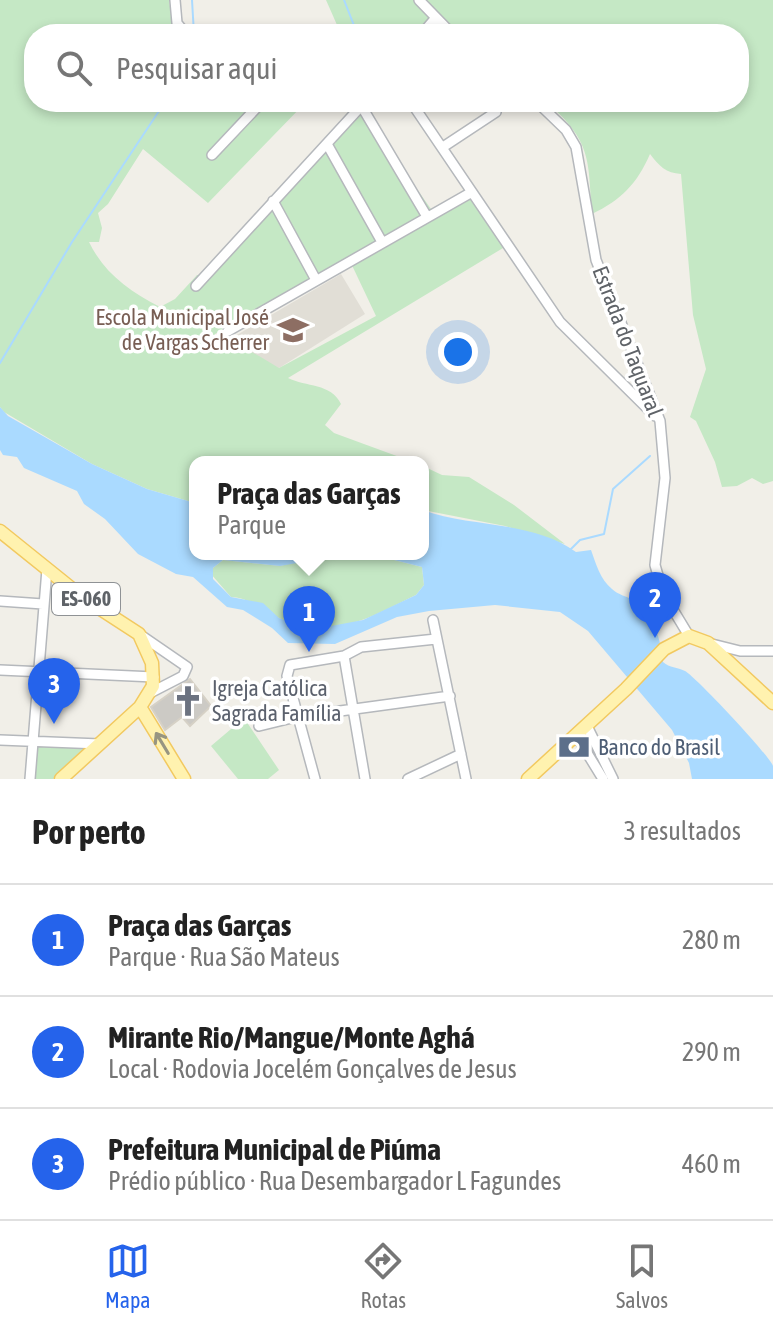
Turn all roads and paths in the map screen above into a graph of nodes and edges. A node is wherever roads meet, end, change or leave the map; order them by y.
1 (175, 0) edge
2 (419, 0) edge
3 (434, 20) junction
4 (178, 24) edge
5 (431, 24) edge
6 (439, 24) edge
7 (253, 112) edge
8 (357, 112) edge
9 (368, 112) edge
10 (418, 112) edge
11 (496, 112) dead end
12 (547, 112) edge
13 (327, 144) junction
14 (443, 147) junction
15 (212, 155) dead end
16 (472, 192) junction
17 (273, 201) junction
18 (426, 215) junction
19 (382, 242) junction
20 (316, 280) junction
21 (196, 286) dead end
22 (228, 331) dead end
23 (660, 421) junction
24 (0, 531) edge
25 (47, 569) junction
26 (0, 601) edge
27 (43, 604) junction
28 (433, 620) dead end
29 (139, 634) junction
30 (689, 636) junction
31 (436, 639) junction
32 (708, 643) junction
33 (773, 651) edge
34 (344, 656) junction
35 (0, 670) edge
36 (38, 672) junction
37 (154, 677) junction
38 (150, 693) junction
39 (450, 696) junction
40 (772, 701) edge
41 (140, 707) junction
42 (355, 709) junction
43 (296, 717) junction
44 (259, 726) dead end
45 (587, 726) junction
46 (576, 735) junction
47 (0, 740) edge
48 (32, 742) junction
49 (100, 744) junction
50 (461, 754) junction
51 (30, 779) edge
52 (61, 779) edge
53 (184, 779) edge
54 (315, 779) edge
55 (365, 779) edge
56 (408, 779) edge
57 (466, 779) edge
58 (528, 779) edge
59 (603, 779) edge
60 (613, 779) edge

1 - 4 street
2 - 3 street
3 - 5 street
3 - 6 street
7 - 15 street
8 - 13 street
9 - 18 street
10 - 14 street
11 - 14 street
12 - 23 street, Estrada do Taquaral
13 - 17 street
13 - 19 street
14 - 16 street
16 - 18 street
16 - 23 street
17 - 20 street
17 - 21 street
18 - 19 street
19 - 20 street
20 - 22 street
23 - 30 street, Estrada do Taquaral
24 - 25 main road, ES-060
25 - 27 street
25 - 29 main road, ES-060
26 - 27 street
27 - 36 street
28 - 31 street
29 - 37 main road, ES-060
29 - 38 street
30 - 32 main road
30 - 45 main road
31 - 34 street
31 - 39 street
32 - 33 street
32 - 40 main road
34 - 42 street
34 - 43 street
35 - 36 street
36 - 37 street
36 - 48 street
37 - 38 main road
38 - 41 main road
39 - 42 street
39 - 50 street
41 - 49 main road
53 -> 41 main road
42 - 43 street
42 - 55 street
43 - 44 street
43 - 54 street
45 - 46 main road
45 - 60 street
46 - 58 main road
46 - 59 street
47 - 48 street
48 - 49 street
48 - 51 street
49 - 52 main road
50 - 56 street
50 - 57 street

